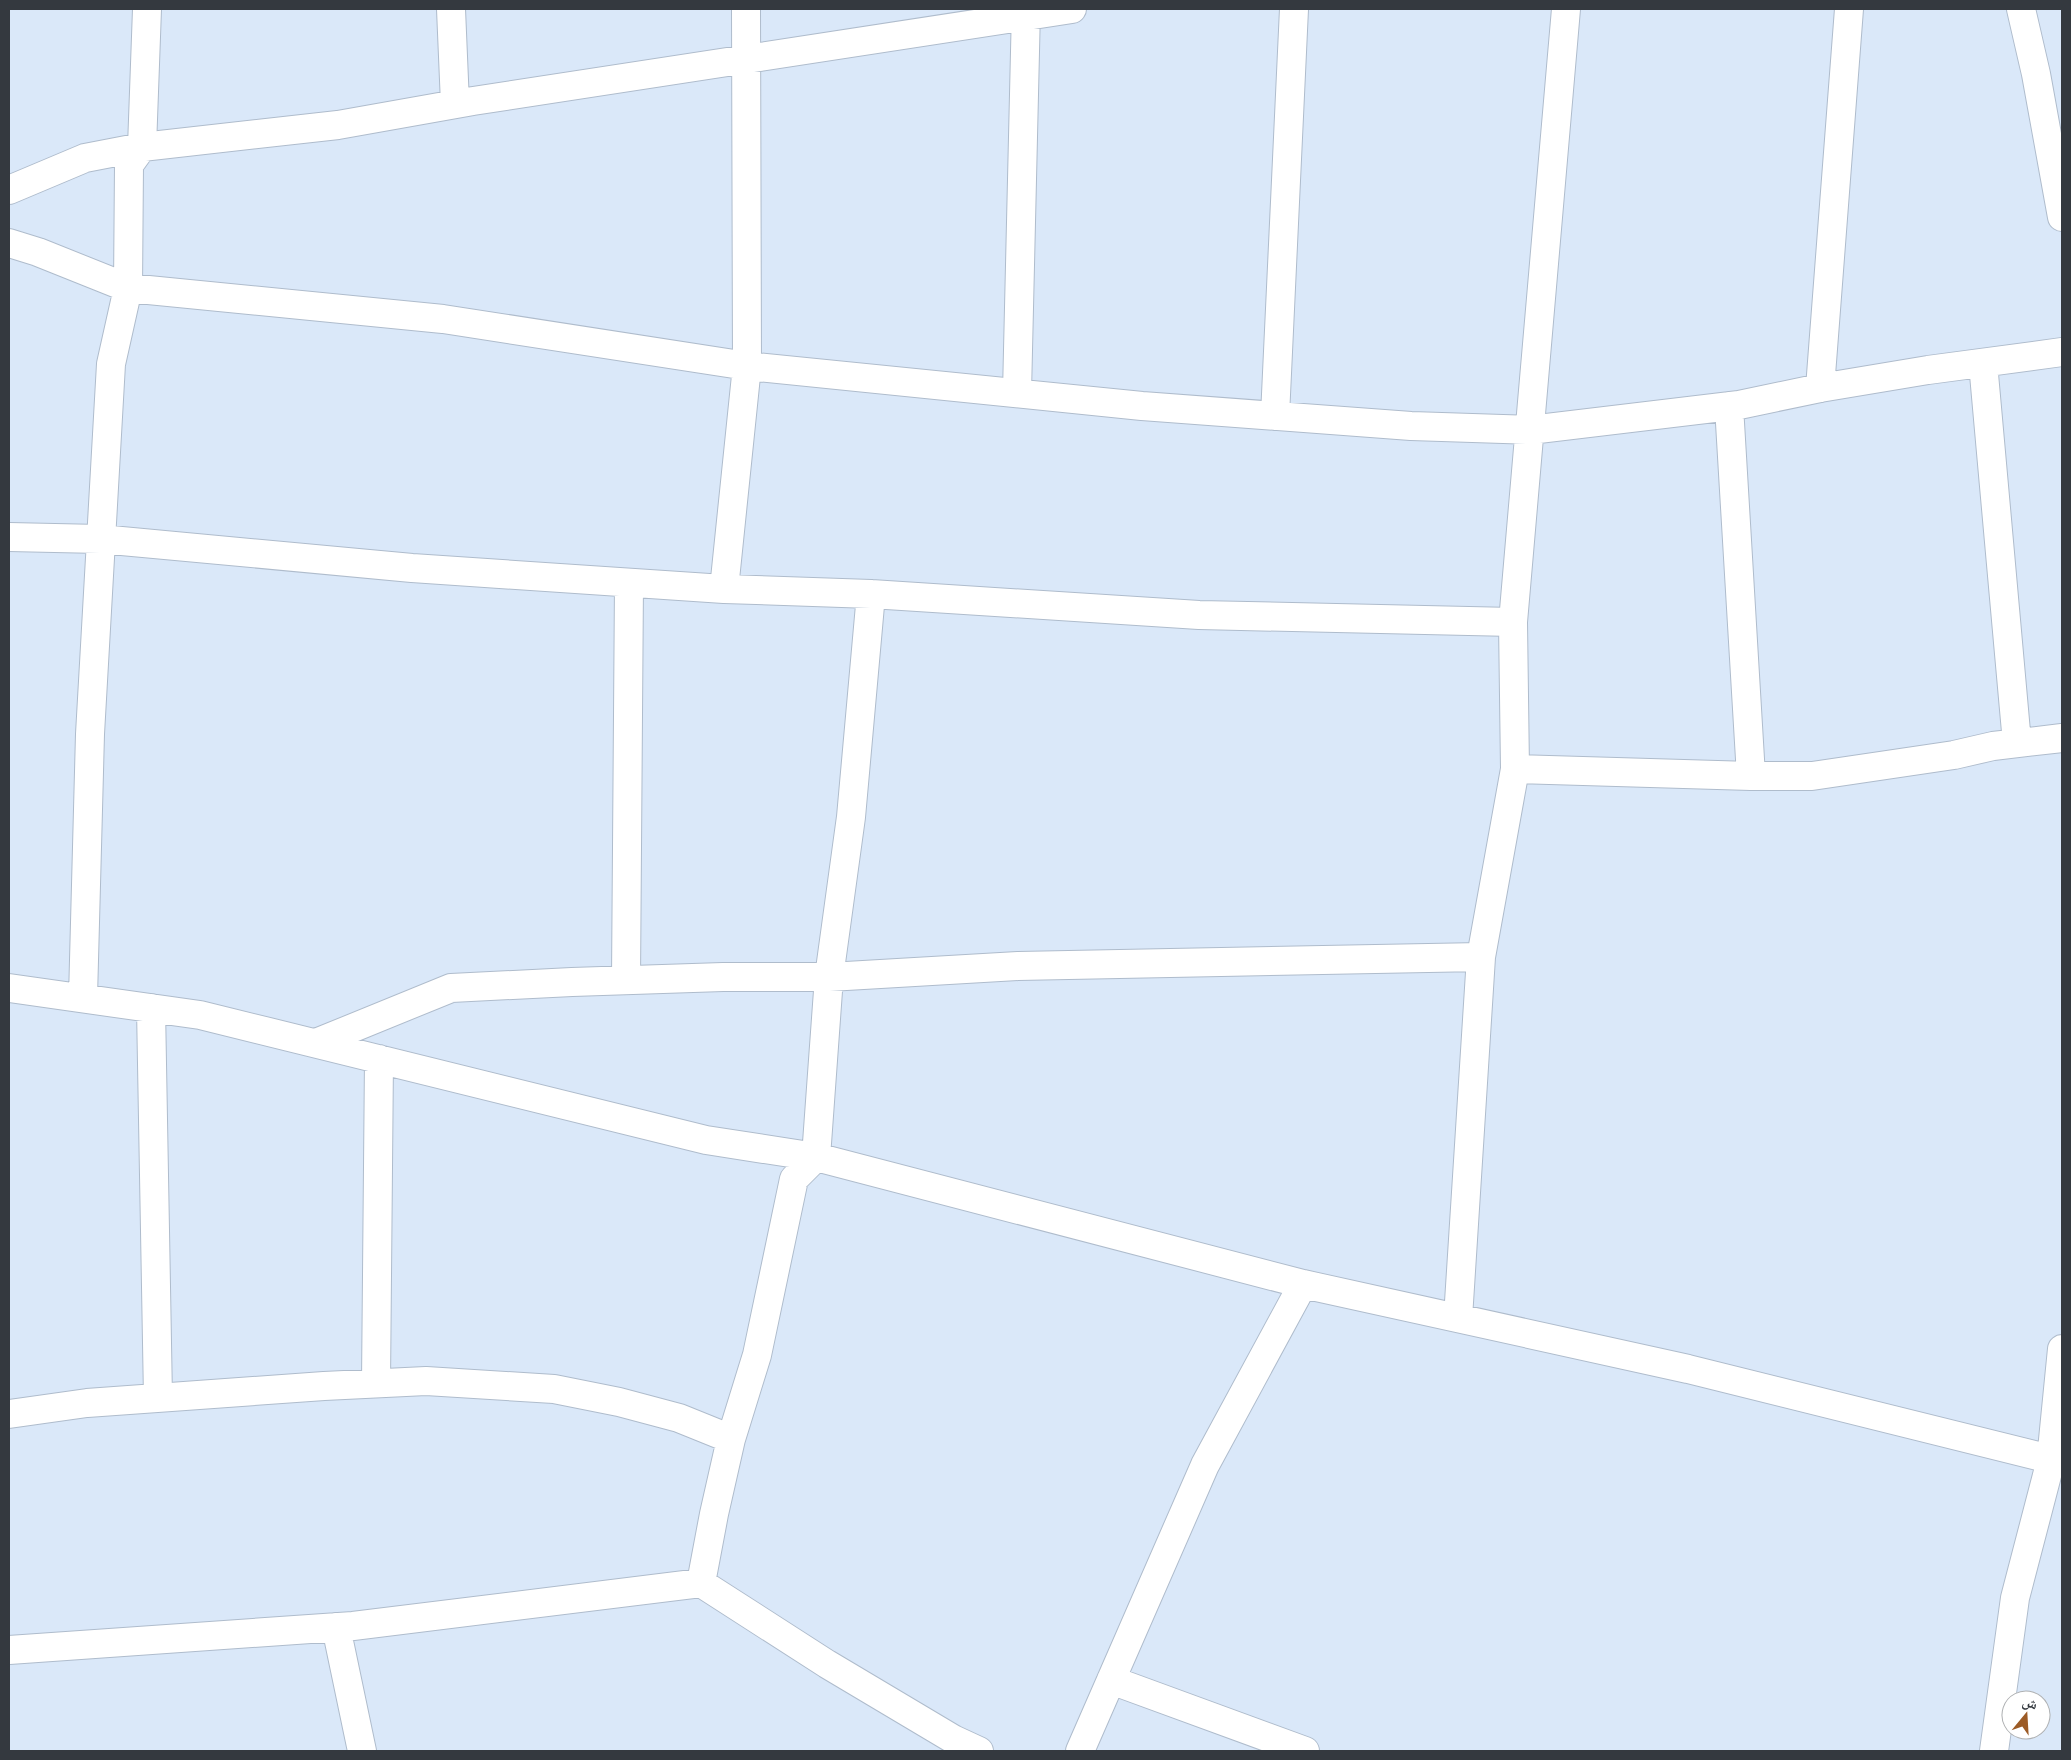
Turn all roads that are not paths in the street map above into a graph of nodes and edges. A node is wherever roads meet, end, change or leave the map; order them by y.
1 (147, 9) edge
2 (451, 9) edge
3 (746, 9) edge
4 (1072, 9) edge
5 (1294, 9) edge
6 (1566, 9) edge
7 (1849, 9) edge
8 (2021, 9) edge
9 (1026, 12) edge
10 (746, 58) junction
11 (455, 104) junction
12 (142, 148) junction
13 (9, 190) edge
14 (2062, 217) edge
15 (9, 243) edge
16 (128, 288) junction
17 (2062, 352) edge
18 (1982, 362) junction
19 (746, 366) junction
20 (1820, 388) junction
21 (1018, 393) junction
22 (1729, 406) junction
23 (1276, 416) junction
24 (1530, 430) junction
25 (9, 537) edge
26 (100, 539) junction
27 (629, 583) junction
28 (724, 590) junction
29 (871, 594) junction
30 (1513, 622) junction
31 (2062, 738) edge
32 (2017, 743) junction
33 (1515, 769) junction
34 (1751, 776) junction
35 (1481, 957) junction
36 (829, 977) junction
37 (626, 980) junction
38 (9, 988) edge
39 (83, 998) junction
40 (151, 1008) junction
41 (316, 1044) junction
42 (379, 1059) junction
43 (816, 1157) junction
44 (1303, 1284) junction
45 (1458, 1318) junction
46 (2062, 1349) edge
47 (376, 1383) junction
48 (158, 1398) junction
49 (9, 1414) edge
50 (731, 1440) junction
51 (2057, 1461) edge
52 (701, 1583) junction
53 (336, 1627) junction
54 (9, 1650) edge
55 (1111, 1680) junction
56 (362, 1751) edge
57 (979, 1751) edge
58 (1080, 1751) edge
59 (1305, 1751) edge
60 (1994, 1751) edge

1 - 12 street
2 - 11 street
3 - 10 street
4 - 9 street
5 - 23 street
6 - 24 street
7 - 20 street
8 - 14 street
9 - 10 street
9 - 21 street
10 - 11 street
10 - 19 street
11 - 12 street
12 - 13 street
12 - 16 street
15 - 16 street
16 - 19 street
16 - 26 street
17 - 18 street
18 - 20 street
18 - 32 street
19 - 21 street
19 - 28 street
20 - 22 street
21 - 23 street
22 - 24 street
22 - 34 street
23 - 24 street
24 - 30 street
25 - 26 street
26 - 27 street
26 - 39 street
27 - 28 street
27 - 37 street
28 - 29 street
29 - 30 street
29 - 36 street
30 - 33 street
31 - 32 street
32 - 34 street
33 - 34 street
33 - 35 street
35 - 36 street
35 - 45 street
36 - 37 street
36 - 43 street
37 - 41 street
38 - 39 street
39 - 40 street
40 - 41 street
40 - 48 street
41 - 42 street
42 - 43 street
42 - 47 street
43 - 44 street
43 - 50 street
44 - 45 street
44 - 55 street
45 - 51 street
46 - 51 street
47 - 48 street
47 - 50 street
48 - 49 street
50 - 52 street
51 - 60 street
52 - 53 street
52 - 57 street
53 - 54 street
53 - 56 street
55 - 58 street
55 - 59 street

